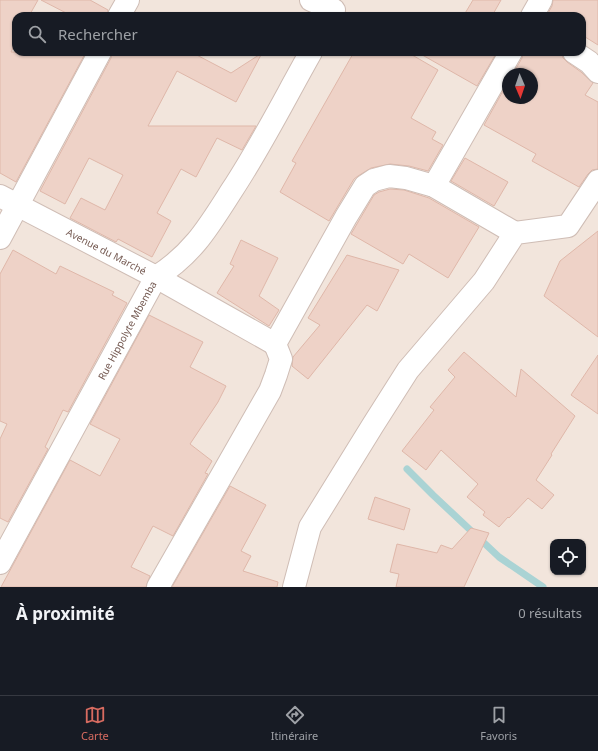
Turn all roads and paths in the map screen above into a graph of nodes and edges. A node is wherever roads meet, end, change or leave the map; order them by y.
1 (128, 0) edge
2 (311, 0) edge
3 (541, 0) edge
4 (334, 9) edge
5 (121, 12) edge
6 (534, 12) edge
7 (98, 56) edge
8 (309, 56) edge
9 (509, 56) edge
10 (580, 56) edge
11 (598, 72) edge
12 (598, 181) edge
13 (434, 186) junction
14 (9, 201) edge
15 (515, 233) junction
16 (0, 238) edge
17 (156, 277) junction
18 (275, 344) junction
19 (0, 563) edge
20 (158, 587) edge
21 (294, 587) edge

1 - 5 street
2 - 4 street
3 - 6 street
7 - 14 street
8 - 17 street, Rue Hippolyte Mbemba
9 - 13 street
10 - 11 street
12 - 15 street
13 - 15 street
13 - 18 street
14 - 16 street
14 - 17 street, Avenue du Marché
15 - 21 street
17 - 18 street, Avenue du Marché
17 - 19 street, Rue Hippolyte Mbemba
18 - 20 street

